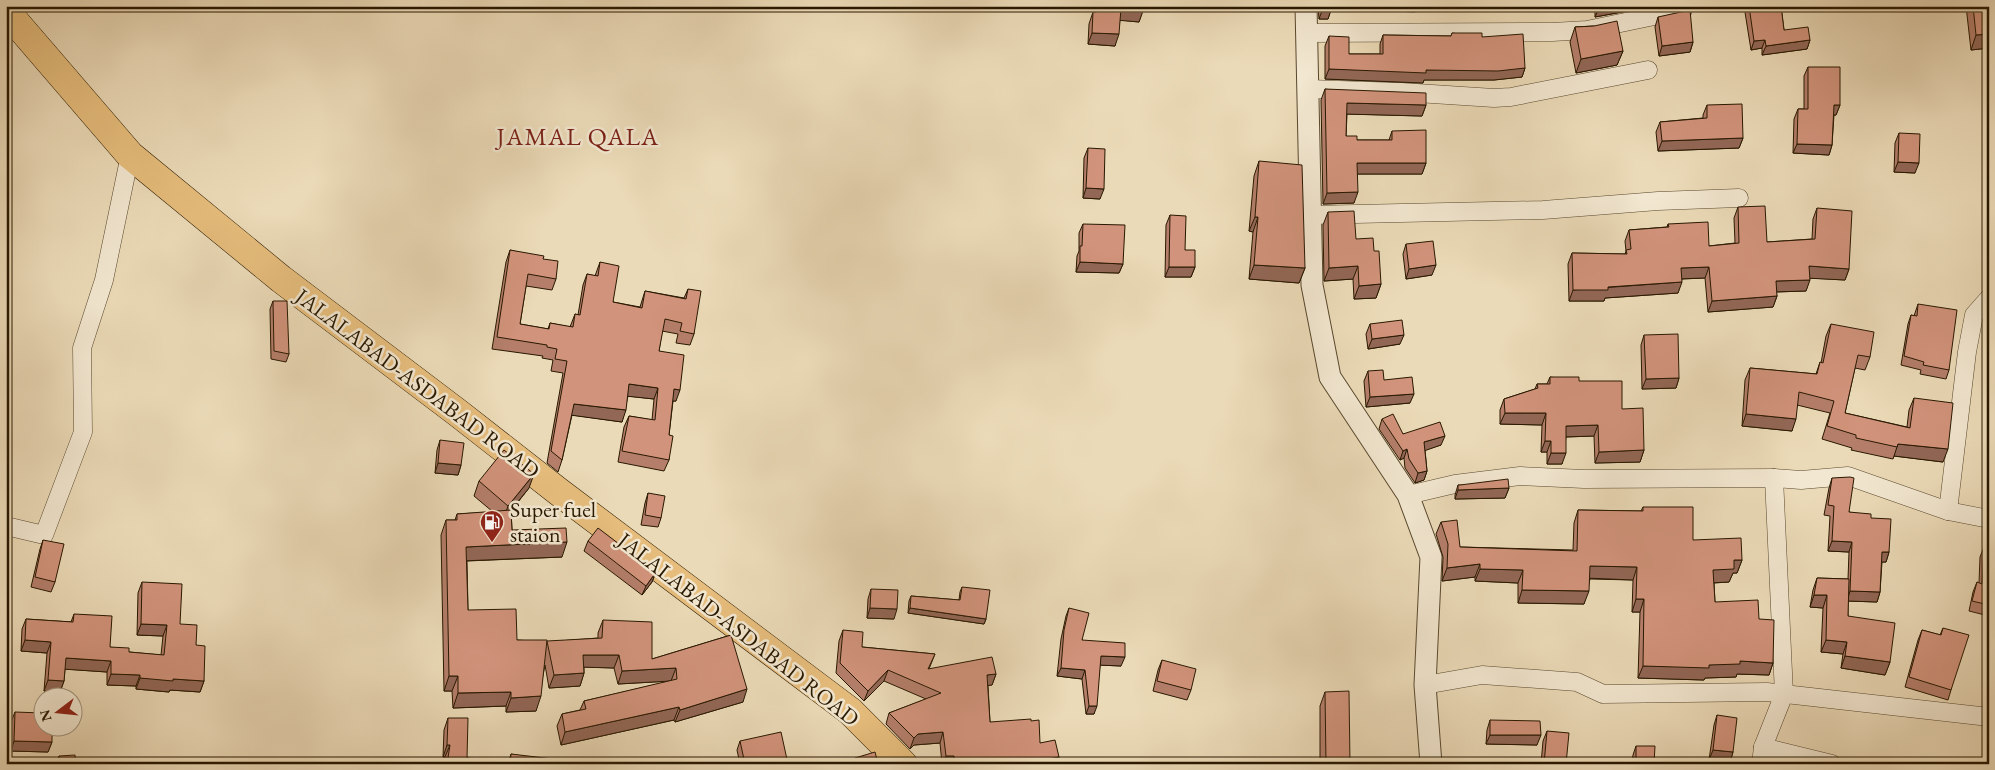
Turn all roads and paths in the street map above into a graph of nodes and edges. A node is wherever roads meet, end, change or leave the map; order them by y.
1 (1306, 6) edge
2 (1683, 10) edge
3 (6, 11) edge
4 (1306, 33) junction
5 (1648, 70) dead end
6 (1308, 89) junction
7 (130, 155) junction
8 (1739, 198) dead end
9 (1310, 215) junction
10 (1989, 298) edge
11 (1774, 478) junction
12 (1408, 495) junction
13 (1948, 511) junction
14 (1989, 519) edge
15 (6, 526) edge
16 (1425, 685) junction
17 (1784, 694) junction
18 (1989, 717) edge
19 (1762, 755) edge
20 (903, 764) edge
21 (1431, 764) edge
22 (1832, 764) edge

1 - 4 street
2 - 4 street
3 - 7 main road, JALALABAD-ASDABAD ROAD
4 - 6 street
5 - 6 street
6 - 9 street
7 - 15 street
7 - 20 main road, JALALABAD-ASDABAD ROAD
8 - 9 street
9 - 12 street
10 - 13 street
11 - 12 street
11 - 13 street
11 - 17 street
12 - 16 street
13 - 14 street
16 - 17 street
16 - 21 street
17 - 18 street
17 - 19 street
19 - 22 street

